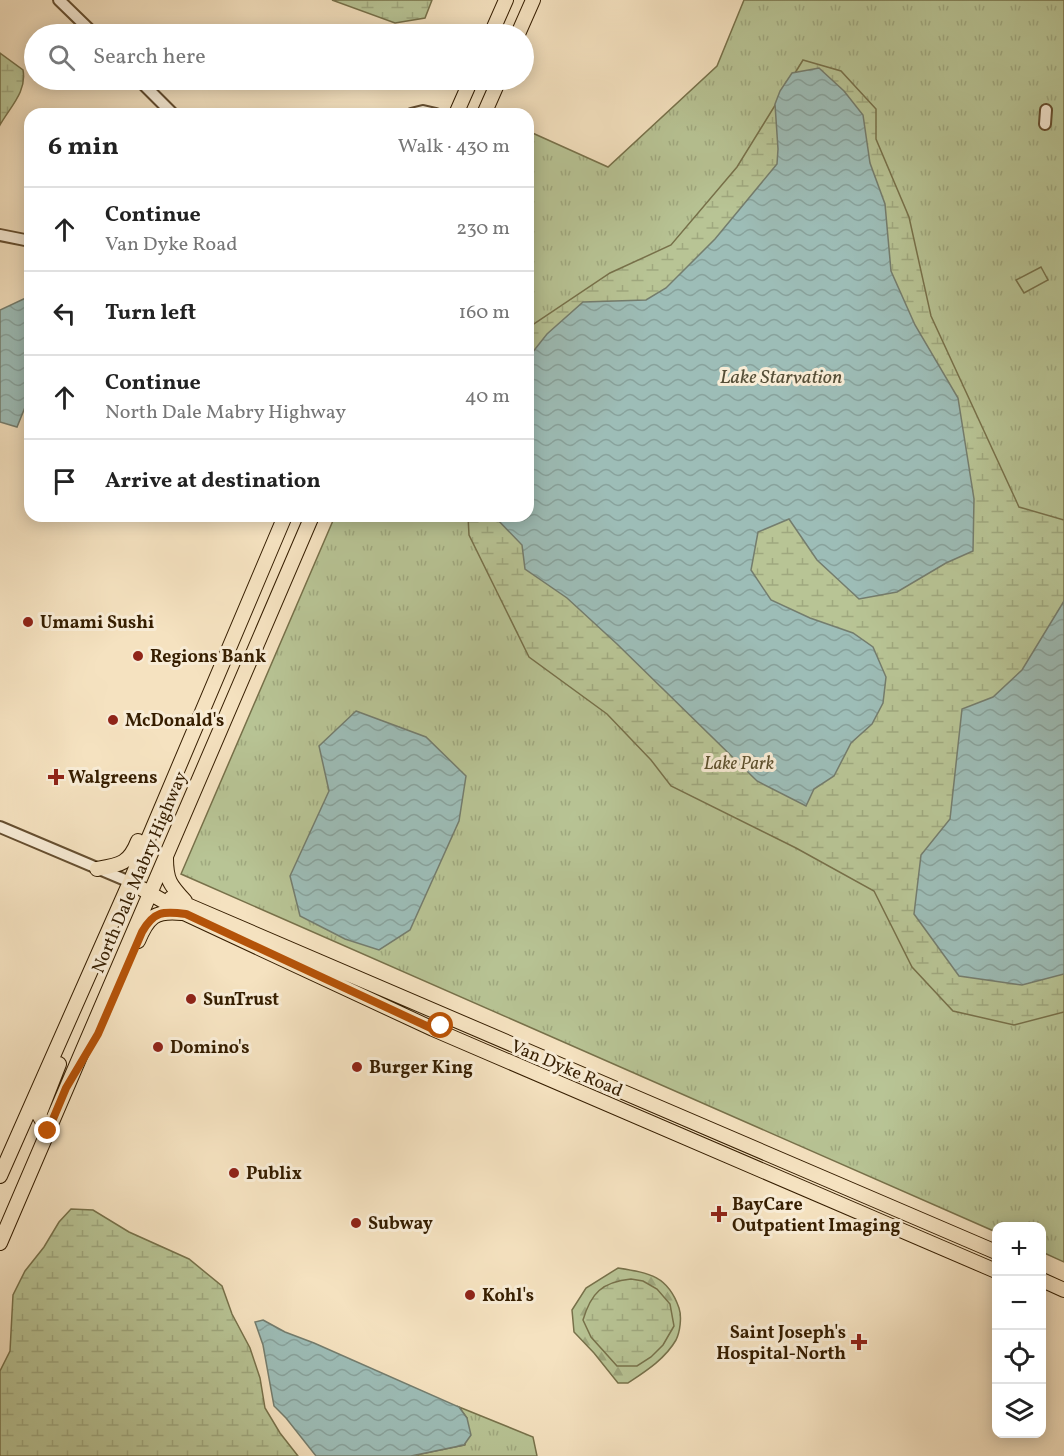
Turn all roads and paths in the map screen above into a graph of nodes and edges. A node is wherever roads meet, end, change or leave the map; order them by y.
1 (59, 0) edge
2 (506, 0) edge
3 (533, 0) edge
4 (84, 24) edge
5 (495, 24) edge
6 (522, 24) edge
7 (149, 90) edge
8 (467, 90) edge
9 (495, 90) edge
10 (167, 108) edge
11 (459, 108) edge
12 (487, 108) edge
13 (1046, 110) dead end
14 (1045, 124) dead end
15 (0, 235) edge
16 (24, 240) edge
17 (273, 522) edge
18 (282, 522) edge
19 (303, 522) edge
20 (309, 522) edge
21 (301, 542) junction
22 (0, 827) edge
23 (166, 854) junction
24 (98, 869) junction
25 (130, 882) junction
26 (150, 891) junction
27 (187, 909) junction
28 (79, 996) junction
29 (433, 1029) junction
30 (66, 1088) junction
31 (623, 1092) junction
32 (48, 1131) junction
33 (791, 1164) junction
34 (0, 1176) edge
35 (784, 1180) junction
36 (0, 1243) edge
37 (992, 1250) edge
38 (992, 1269) edge
39 (1046, 1273) edge
40 (1064, 1281) edge
41 (1046, 1282) edge
42 (1064, 1290) edge
43 (1046, 1292) edge
44 (1064, 1300) edge

1 - 4 street
2 - 5 main road
3 - 6 main road
7 - 10 street
8 - 11 main road
9 - 12 main road
13 - 14 street
15 - 16 street
17 - 24 main road
18 - 25 main road, North Dale Mabry Highway
19 - 21 main road
20 - 21 main road, North Dale Mabry Highway
21 - 23 main road, North Dale Mabry Highway
22 - 24 street, Van Dyke Road
23 - 26 main road, North Dale Mabry Highway
23 - 27 main road
24 - 25 street, Van Dyke Road
25 - 26 main road, Van Dyke Road
25 - 28 main road, North Dale Mabry Highway
26 - 27 main road, Van Dyke Road
26 - 30 main road, North Dale Mabry Highway
27 - 29 main road, Van Dyke Road
27 - 30 main road
27 - 31 main road, Van Dyke Road
28 - 32 main road
28 - 34 main road, North Dale Mabry Highway
29 - 31 main road
29 - 35 main road, Van Dyke Road
30 - 32 main road, North Dale Mabry Highway
31 - 33 main road, Van Dyke Road
32 - 36 main road, North Dale Mabry Highway
33 - 35 street
33 - 37 main road, Van Dyke Road
35 - 38 main road, Van Dyke Road
39 - 40 main road
41 - 42 main road
43 - 44 main road

